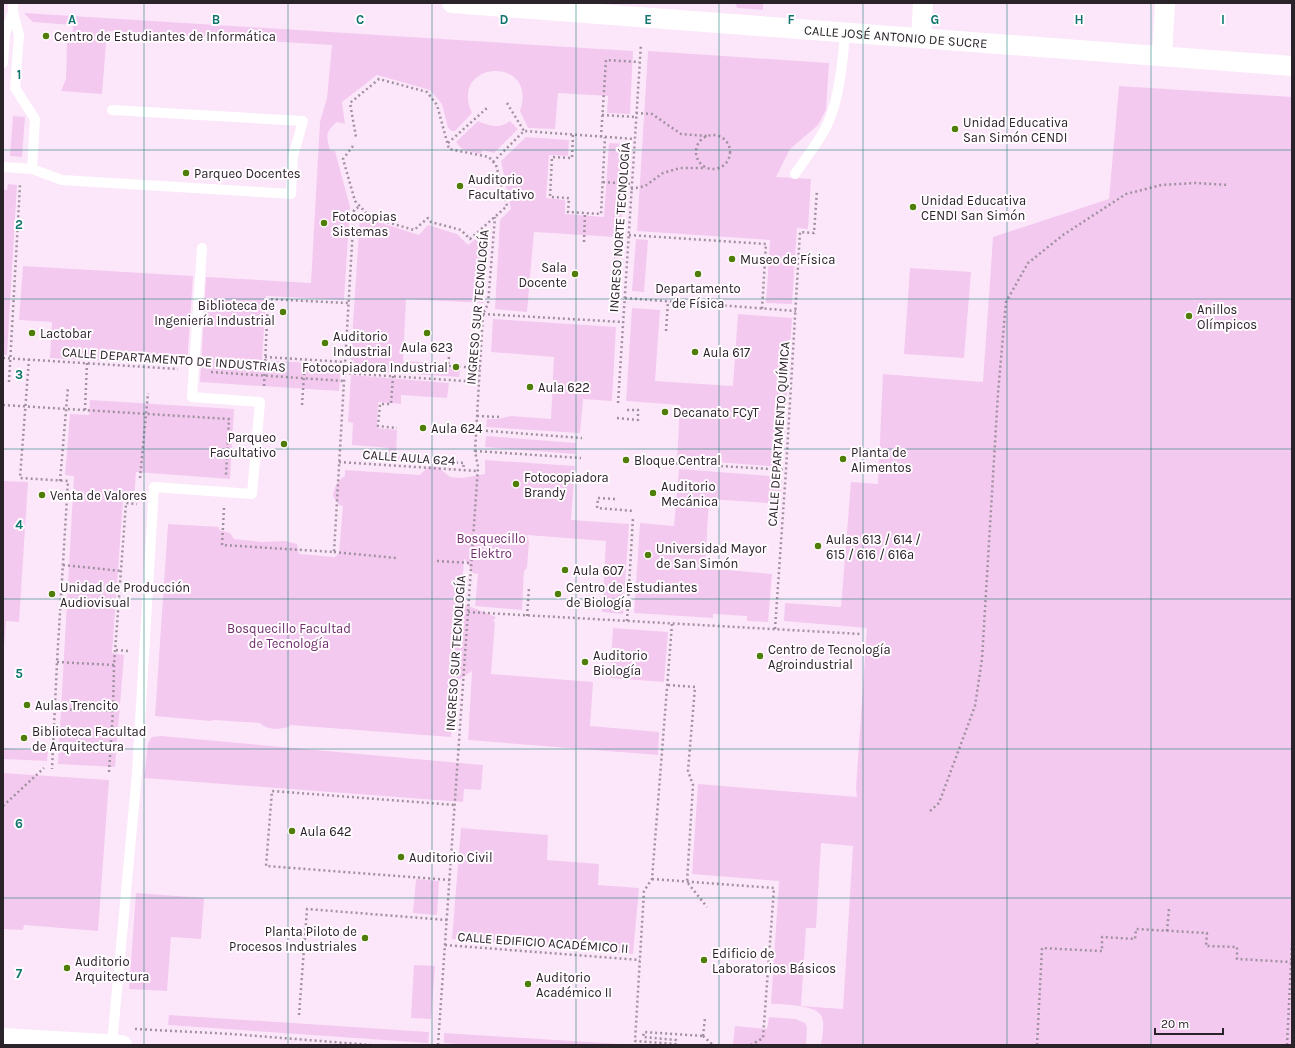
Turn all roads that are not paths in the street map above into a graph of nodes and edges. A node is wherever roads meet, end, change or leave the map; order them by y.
1 (452, 3) edge
2 (922, 3) edge
3 (1165, 3) edge
4 (13, 8) edge
5 (845, 32) junction
6 (921, 38) junction
7 (1162, 56) junction
8 (3, 63) edge
9 (1292, 66) edge
10 (112, 110) dead end
11 (3, 167) edge
12 (32, 169) junction
13 (795, 174) dead end
14 (202, 248) dead end
15 (3, 1038) edge
16 (110, 1041) edge

1 - 5 street, CALLE JOSÉ ANTONIO DE SUCRE
2 - 6 street
3 - 7 street
4 - 8 lane
4 - 12 lane
5 - 6 street, CALLE JOSÉ ANTONIO DE SUCRE
5 - 13 lane
6 - 7 street, CALLE JOSÉ ANTONIO DE SUCRE
7 - 9 street, CALLE JOSÉ ANTONIO DE SUCRE
10 - 12 lane
11 - 12 lane
14 - 16 lane
15 - 16 street

